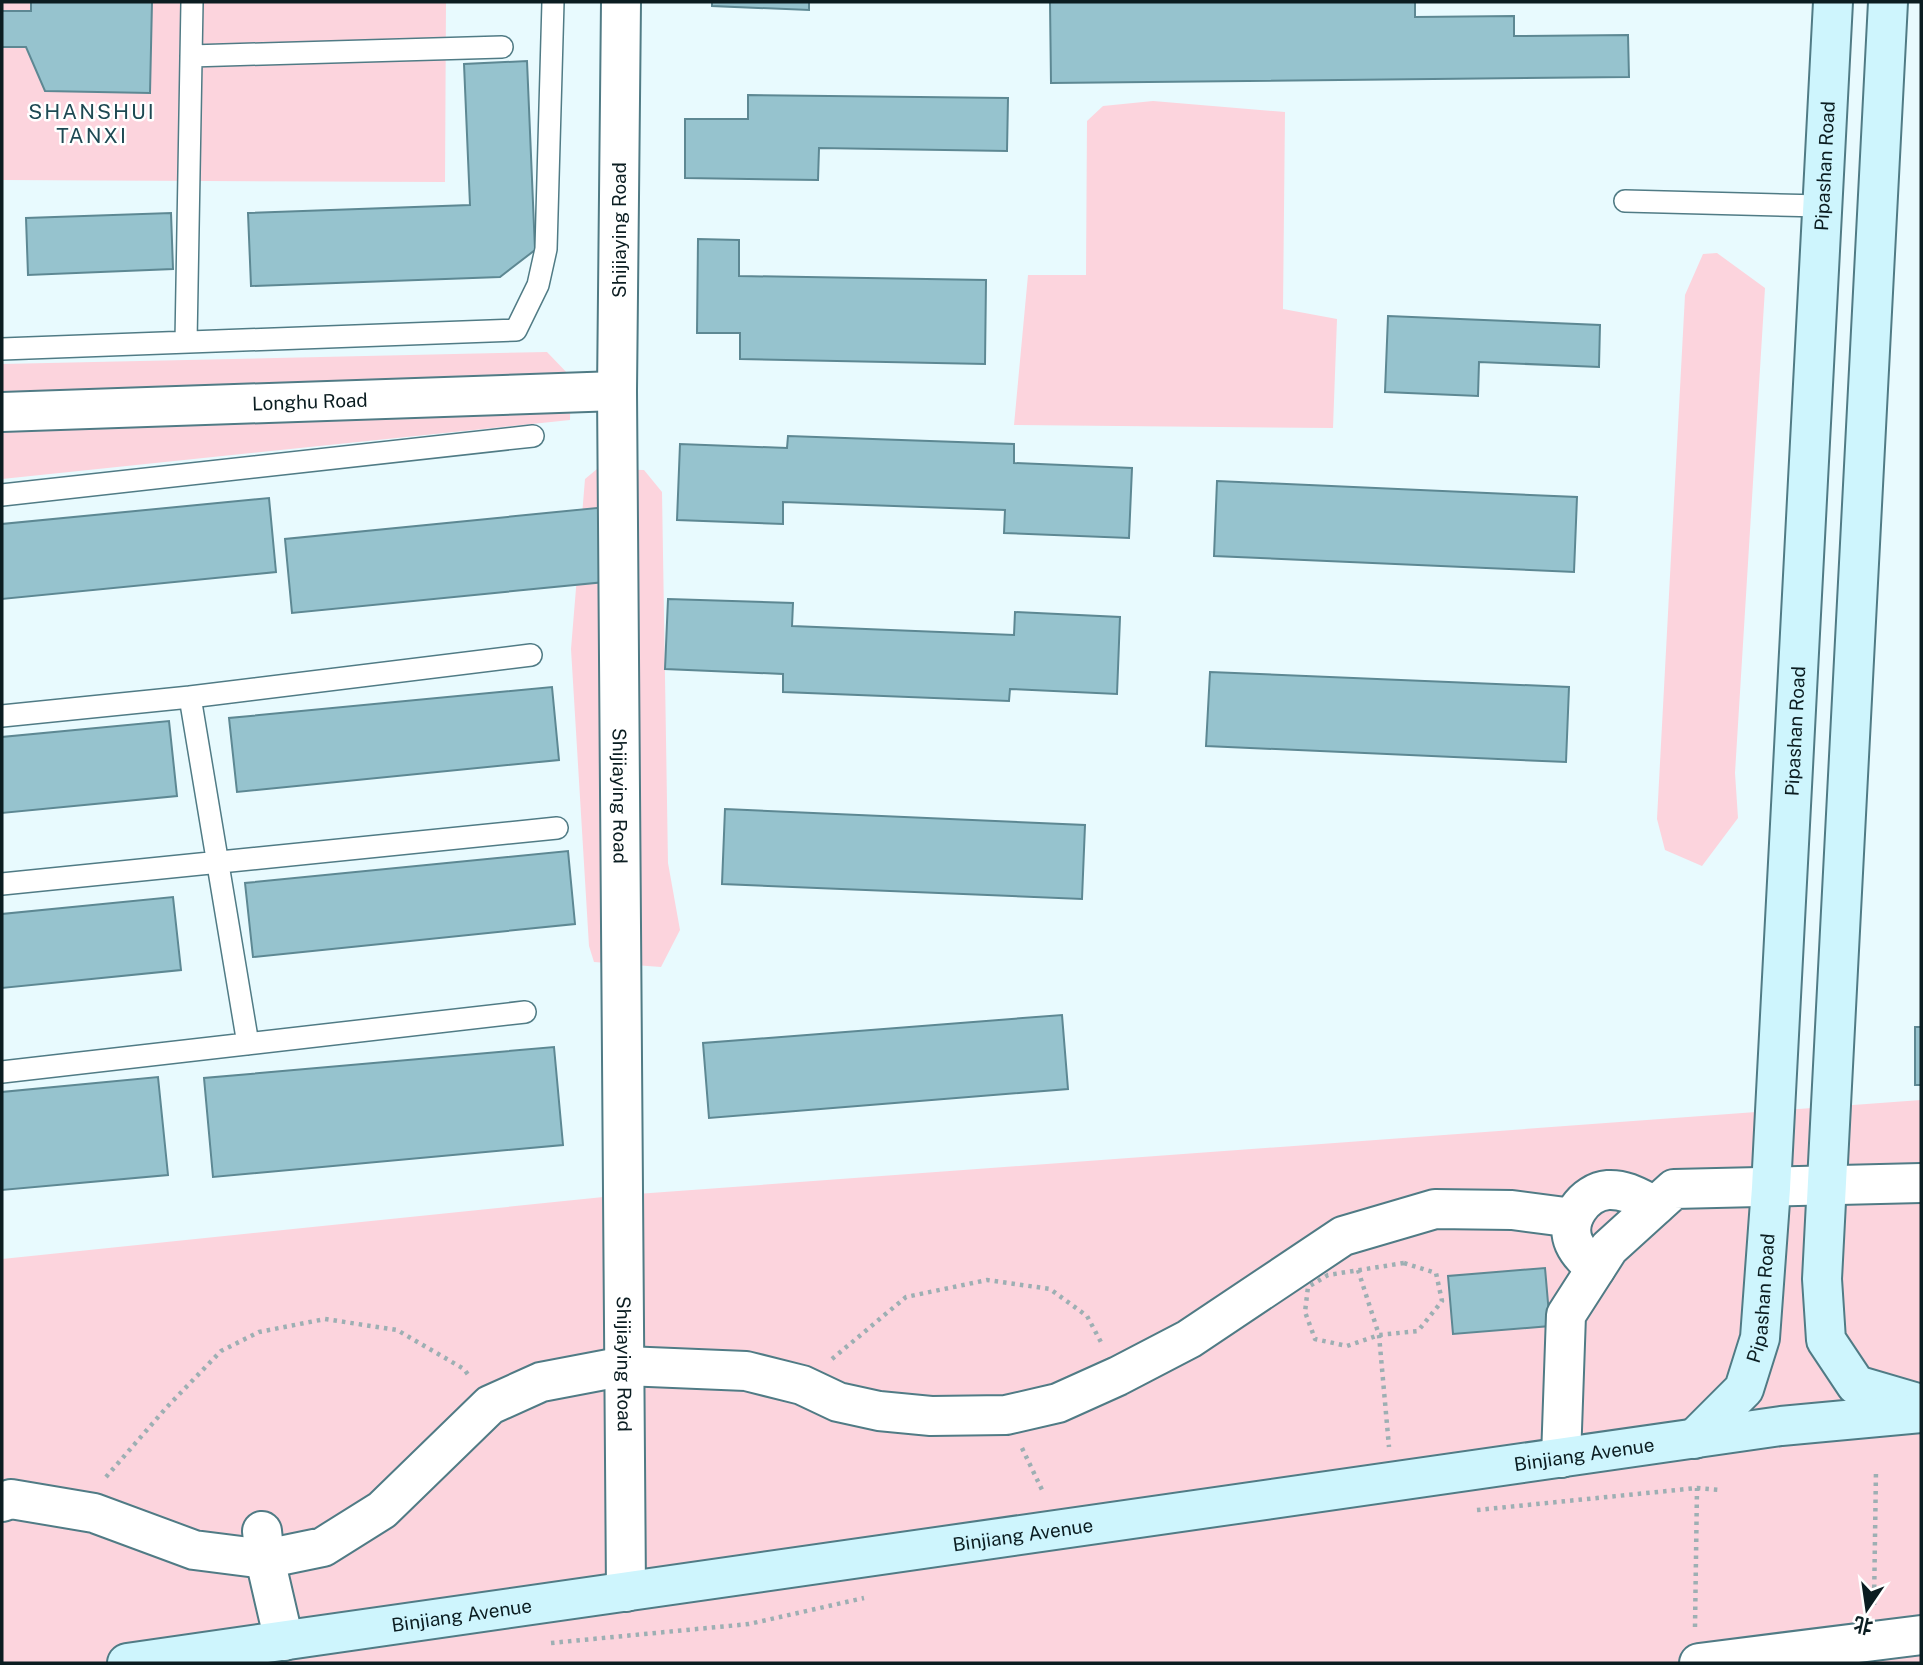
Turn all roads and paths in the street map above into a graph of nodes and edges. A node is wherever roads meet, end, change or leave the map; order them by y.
1 (192, 2) edge
2 (553, 2) edge
3 (621, 2) edge
4 (1833, 2) edge
5 (1888, 2) edge
6 (502, 47) dead end
7 (191, 57) junction
8 (1625, 201) dead end
9 (1822, 206) junction
10 (186, 342) junction
11 (2, 349) edge
12 (617, 391) junction
13 (2, 412) edge
14 (533, 436) dead end
15 (2, 495) edge
16 (530, 655) dead end
17 (190, 697) junction
18 (2, 716) edge
19 (557, 828) dead end
20 (217, 860) junction
21 (2, 884) edge
22 (525, 1012) dead end
23 (247, 1044) junction
24 (2, 1072) edge
25 (1921, 1183) edge
26 (1825, 1187) junction
27 (1771, 1188) junction
28 (1654, 1206) junction
29 (1573, 1217) junction
30 (1343, 1236) junction
31 (1596, 1268) junction
32 (1358, 1272) junction
33 (1379, 1335) junction
34 (625, 1366) junction
35 (1118, 1376) junction
36 (802, 1385) junction
37 (1921, 1404) edge
38 (490, 1405) junction
39 (1921, 1413) edge
40 (1006, 1415) junction
41 (1694, 1439) junction
42 (1561, 1458) junction
43 (1876, 1470) dead end
44 (1392, 1482) junction
45 (1698, 1488) dead end
46 (2, 1502) edge
47 (73, 1510) junction
48 (1062, 1529) junction
49 (263, 1545) junction
50 (626, 1592) junction
51 (1921, 1635) edge
52 (284, 1641) junction
53 (1874, 1641) junction
54 (1697, 1652) edge
55 (127, 1663) edge

1 - 7 lane
2 - 10 lane
3 - 12 street, Shijiaying Road
4 - 9 main road, Pipashan Road
5 - 26 main road
6 - 7 lane
7 - 10 lane
8 - 9 lane
9 - 27 main road, Pipashan Road
10 - 11 lane
12 - 13 street, Longhu Road
12 - 34 street, Shijiaying Road
14 - 15 lane
16 - 17 lane
17 - 18 lane
17 - 20 lane
19 - 20 lane
20 - 21 lane
20 - 23 lane
22 - 23 lane
23 - 24 lane
25 - 26 street
26 - 27 street
26 - 37 main road
27 - 28 street
27 - 41 main road, Pipashan Road
28 - 29 street
28 - 31 street
29 - 30 street
29 - 31 street
30 - 32 path
30 - 35 street
31 - 42 street
32 - 33 path
32 - 33 path
32 - 33 path
33 - 44 path
34 - 36 street
34 - 38 street
34 - 50 street, Shijiaying Road
35 - 36 path
35 - 40 street
36 - 40 street
38 - 47 path
38 - 49 street
39 - 41 main road, Binjiang Avenue
40 - 48 path
41 - 42 main road, Binjiang Avenue
42 - 44 main road, Binjiang Avenue
43 - 53 path
44 - 48 main road, Binjiang Avenue
45 - 54 path
46 - 47 street
47 - 49 street
48 - 50 main road, Binjiang Avenue
49 - 52 street
50 - 52 main road, Binjiang Avenue
51 - 53 street
52 - 55 main road, Binjiang Avenue
53 - 54 street

